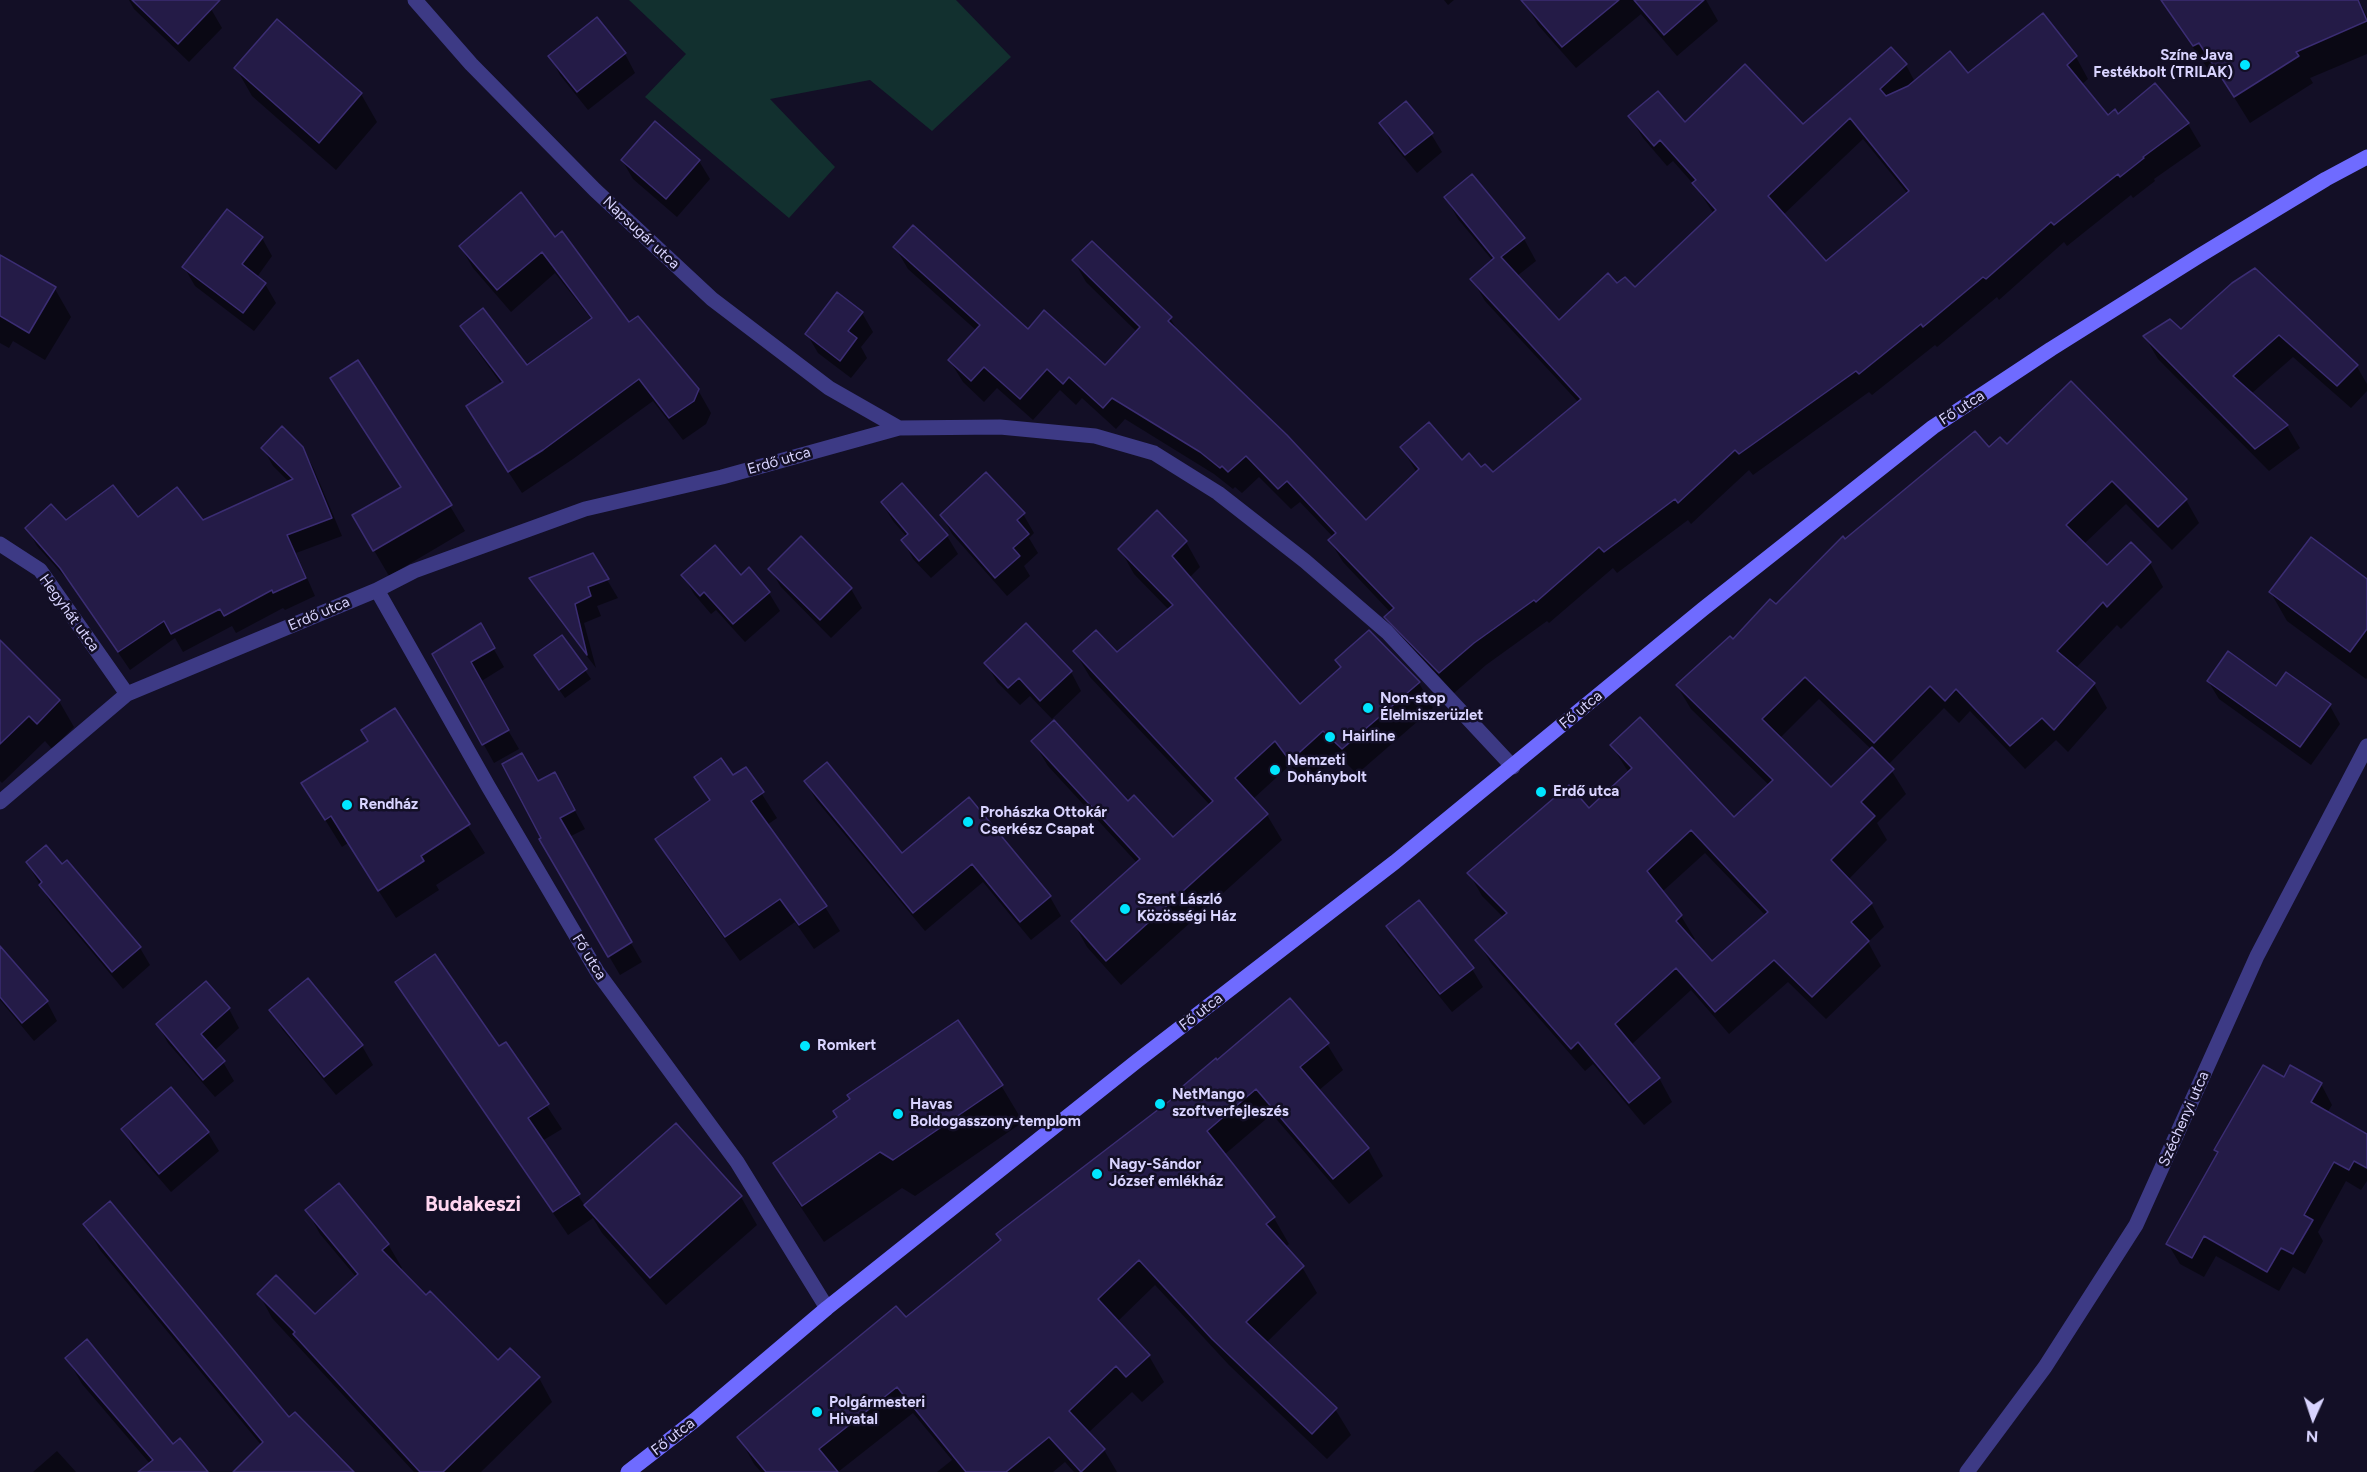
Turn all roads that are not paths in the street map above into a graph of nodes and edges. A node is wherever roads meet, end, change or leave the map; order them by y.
1 (415, 0) edge
2 (2367, 157) edge
3 (899, 428) junction
4 (0, 544) edge
5 (377, 590) junction
6 (127, 694) junction
7 (2367, 746) edge
8 (1513, 767) junction
9 (0, 802) edge
10 (827, 1308) junction
11 (628, 1472) edge
12 (1967, 1472) edge

1 - 3 street, Napsugár utca
2 - 8 main road, Fő utca
3 - 5 street, Erdő utca
3 - 8 street, Erdő utca
4 - 6 street, Hegyhát utca
5 - 6 street, Erdő utca
5 - 10 street, Fő utca
6 - 9 street, Erdő utca
7 - 12 street, Széchenyi utca
8 - 10 main road, Fő utca
10 - 11 main road, Fő utca

